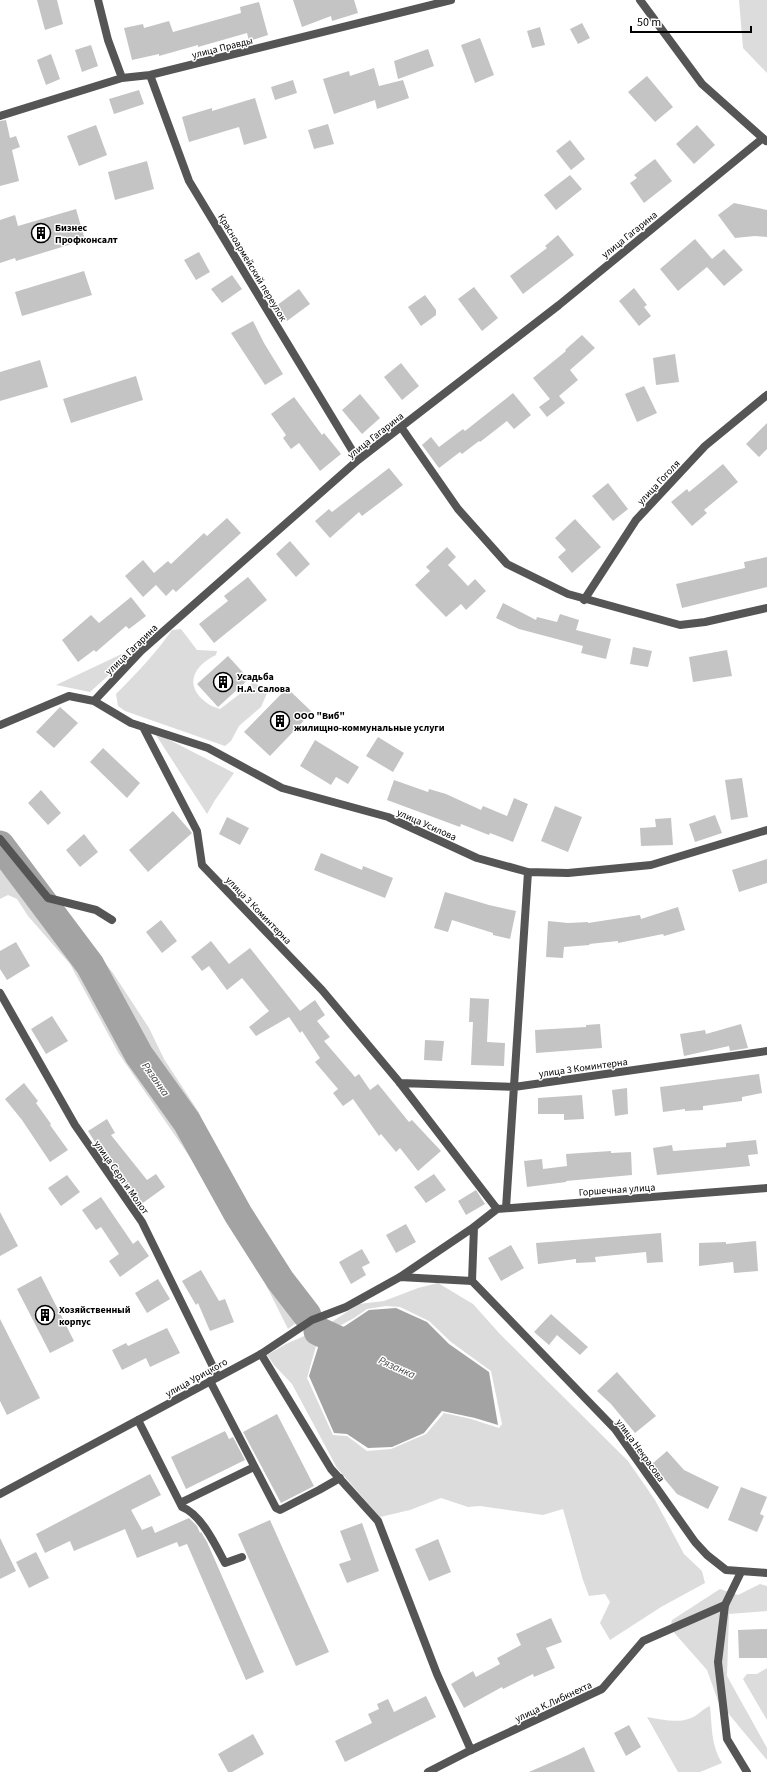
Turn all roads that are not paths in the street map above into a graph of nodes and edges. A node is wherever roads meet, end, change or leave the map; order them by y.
1 (98, 0) edge
2 (451, 0) edge
3 (640, 0) edge
4 (150, 75) junction
5 (122, 78) junction
6 (0, 116) edge
7 (765, 140) edge
8 (767, 395) edge
9 (401, 427) junction
10 (358, 460) junction
11 (584, 600) junction
12 (767, 608) edge
13 (94, 701) junction
14 (0, 725) edge
15 (143, 727) junction
16 (767, 830) edge
17 (0, 839) edge
18 (528, 872) junction
19 (112, 920) dead end
20 (0, 993) edge
21 (767, 1051) edge
22 (400, 1083) junction
23 (514, 1087) junction
24 (767, 1188) edge
25 (506, 1208) junction
26 (497, 1209) junction
27 (474, 1227) junction
28 (400, 1277) junction
29 (472, 1281) junction
30 (261, 1354) junction
31 (214, 1379) junction
32 (138, 1420) junction
33 (254, 1467) junction
34 (340, 1478) junction
35 (0, 1494) edge
36 (180, 1503) junction
37 (242, 1557) dead end
38 (741, 1572) junction
39 (767, 1573) edge
40 (725, 1605) junction
41 (471, 1750) junction
42 (428, 1772) edge
43 (747, 1772) edge

1 - 5 street
2 - 4 street, улица Правды
3 - 7 street
4 - 5 street, улица Правды
4 - 10 street, Красноармейский переулок
5 - 6 street, улица Правды
7 - 9 street, улица Гагарина
8 - 11 street, улица Гоголя
9 - 10 street, улица Гагарина
9 - 11 street
10 - 13 street, улица Гагарина
11 - 12 street
13 - 14 street
13 - 15 street, улица Усилова
15 - 18 street, улица Усилова
15 - 22 street, улица 3 Коминтерна
16 - 18 street, улица Усилова
17 - 19 street
18 - 23 street
20 - 31 street, улица Серп и Молот
21 - 23 street, улица 3 Коминтерна
22 - 23 street, улица 3 Коминтерна
22 - 26 street, улица 3 Коминтерна
23 - 25 street
24 - 25 street, Горшечная улица
25 - 26 street, Горшечная улица
26 - 27 street
27 - 28 street, улица Урицкого
27 - 29 street
28 - 29 street
28 - 30 street, улица Урицкого
29 - 38 street, улица Некрасова
30 - 31 street, улица Урицкого
30 - 34 street
31 - 32 street, улица Урицкого
31 - 33 street, улица Серп и Молот
32 - 35 street, улица Урицкого
32 - 36 street
33 - 34 street, улица Серп и Молот
33 - 36 street
34 - 41 street
36 - 37 street
38 - 39 street, улица Некрасова
38 - 40 street
40 - 41 street, улица К.Либкнехта
40 - 43 street
41 - 42 street, улица К.Либкнехта

